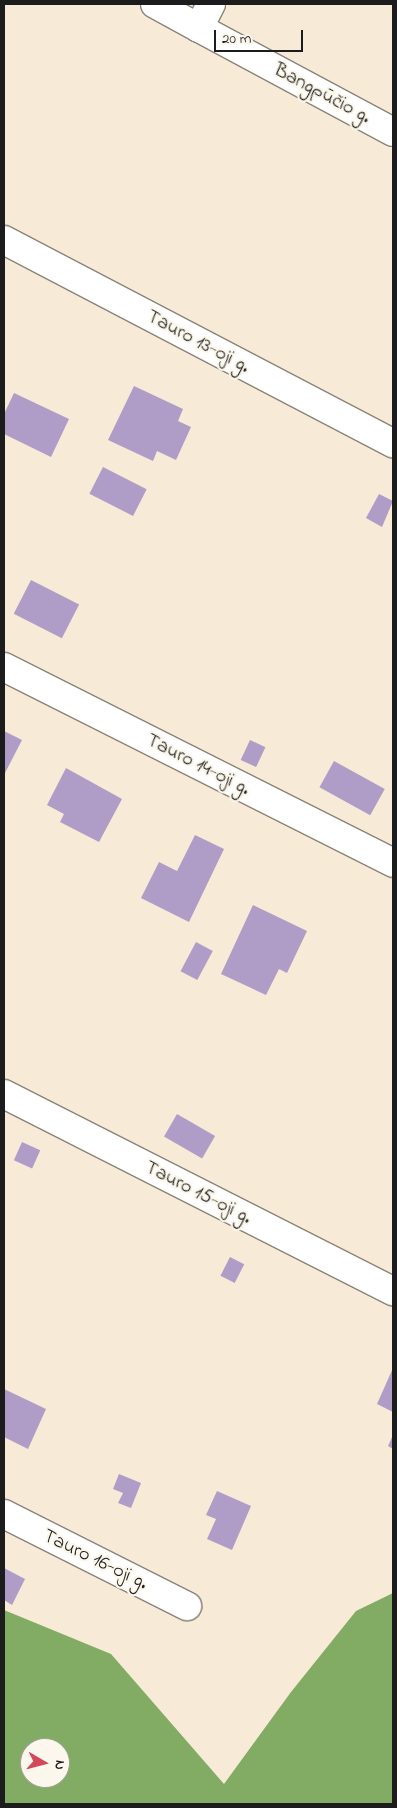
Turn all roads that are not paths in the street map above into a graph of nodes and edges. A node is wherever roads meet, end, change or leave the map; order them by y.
1 (155, 4) edge
2 (211, 4) edge
3 (198, 28) junction
4 (393, 132) edge
5 (4, 240) edge
6 (393, 443) edge
7 (4, 667) edge
8 (393, 863) edge
9 (4, 1094) edge
10 (393, 1291) edge
11 (4, 1514) edge
12 (186, 1606) dead end

1 - 3 street, Bangpūčio g.
2 - 3 street
3 - 4 street, Bangpūčio g.
5 - 6 street, Tauro 13-oji g.
7 - 8 street, Tauro 14-oji g.
9 - 10 street, Tauro 15-oji g.
11 - 12 street, Tauro 16-oji g.

